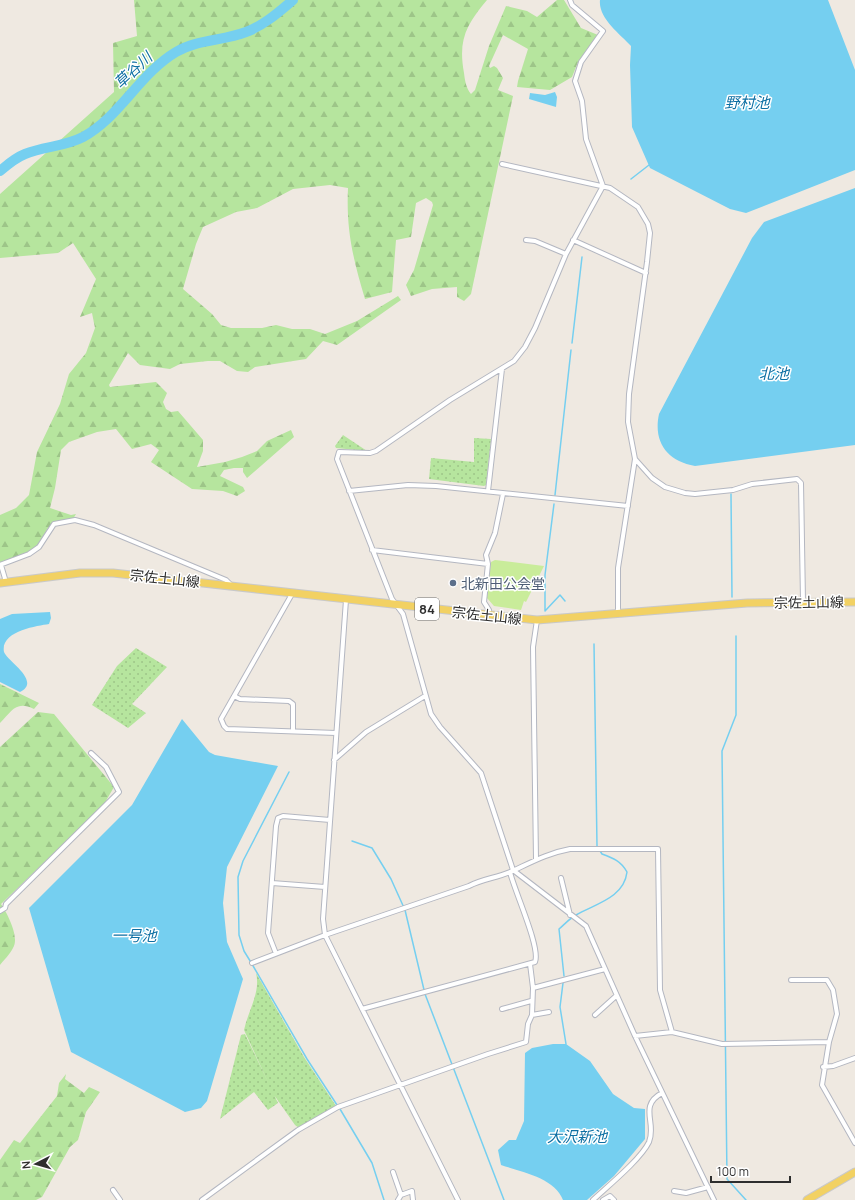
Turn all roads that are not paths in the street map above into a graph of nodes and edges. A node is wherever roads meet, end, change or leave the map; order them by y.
1 (570, 0) edge
2 (502, 164) dead end
3 (603, 186) junction
4 (526, 240) dead end
5 (573, 240) junction
6 (566, 254) junction
7 (646, 273) junction
8 (502, 369) junction
9 (635, 459) junction
10 (350, 491) junction
11 (488, 491) junction
12 (503, 494) junction
13 (628, 506) junction
14 (372, 550) junction
15 (488, 564) junction
16 (0, 565) edge
17 (3, 583) edge
18 (231, 586) junction
19 (292, 594) junction
20 (346, 600) junction
21 (803, 601) junction
22 (855, 602) edge
23 (397, 606) junction
24 (618, 614) junction
25 (489, 616) junction
26 (537, 620) junction
27 (234, 696) junction
28 (425, 696) junction
29 (293, 731) junction
30 (336, 733) junction
31 (91, 753) dead end
32 (334, 760) junction
33 (330, 820) junction
34 (536, 859) junction
35 (512, 871) junction
36 (561, 878) dead end
37 (272, 883) junction
38 (325, 887) junction
39 (0, 911) edge
40 (570, 914) junction
41 (324, 935) junction
42 (275, 951) dead end
43 (252, 963) dead end
44 (530, 964) junction
45 (606, 969) junction
46 (791, 980) dead end
47 (532, 988) junction
48 (616, 996) junction
49 (531, 1001) junction
50 (502, 1008) dead end
51 (362, 1009) junction
52 (549, 1012) dead end
53 (532, 1015) junction
54 (595, 1015) dead end
55 (672, 1032) junction
56 (635, 1036) junction
57 (829, 1042) junction
58 (855, 1058) edge
59 (823, 1068) junction
60 (401, 1086) junction
61 (662, 1093) junction
62 (854, 1139) edge
63 (393, 1172) dead end
64 (855, 1172) edge
65 (708, 1187) junction
66 (113, 1190) dead end
67 (674, 1191) dead end
68 (401, 1195) junction
69 (120, 1200) edge
70 (202, 1200) edge
71 (398, 1200) edge
72 (413, 1200) edge
73 (458, 1200) edge
74 (593, 1200) edge
75 (603, 1200) edge
76 (614, 1200) edge
77 (714, 1200) edge
78 (807, 1200) edge

1 - 3 street
2 - 3 street
3 - 5 street
3 - 7 street
4 - 6 street
5 - 6 street
5 - 7 street
6 - 8 street
7 - 9 street
8 - 10 street
8 - 11 street
9 - 13 street
9 - 21 street
10 - 11 street
10 - 14 street
11 - 12 street
12 - 13 street
12 - 15 street
13 - 24 street
14 - 15 street
14 - 23 street
15 - 25 street
16 - 17 street
16 - 18 street
17 - 18 main road, 宗佐土山線 / 84
18 - 19 main road, 宗佐土山線 / 84
19 - 20 main road, 宗佐土山線 / 84
19 - 27 street
20 - 23 main road, 宗佐土山線 / 84
20 - 30 street
21 - 22 main road, 宗佐土山線 / 84
21 - 24 main road, 宗佐土山線 / 84
23 - 25 main road, 宗佐土山線 / 84
23 - 28 street
24 - 26 main road, 宗佐土山線 / 84
25 - 26 main road, 宗佐土山線 / 84
26 - 34 street
27 - 29 street
27 - 29 street
28 - 32 street
28 - 35 street
29 - 30 street
30 - 32 street
31 - 39 street
32 - 33 street
33 - 37 street
33 - 38 street
34 - 35 street
34 - 55 street
35 - 40 street
35 - 41 street
35 - 44 street
36 - 40 street
37 - 38 street
37 - 42 street
38 - 41 street
40 - 45 street
41 - 43 street
41 - 51 street
44 - 47 street
44 - 51 street
45 - 47 street
45 - 48 street
46 - 57 street
47 - 49 street
48 - 54 street
48 - 56 street
49 - 50 street
49 - 53 street
51 - 60 street
52 - 53 street
53 - 60 street
55 - 56 street
55 - 57 street
56 - 61 street
57 - 59 street
58 - 59 street
59 - 62 street
60 - 70 street
60 - 73 street
61 - 65 street
61 - 74 street
63 - 68 street
64 - 78 main road
65 - 67 street
65 - 77 street
66 - 69 street
68 - 71 street
68 - 72 street
75 - 76 street

